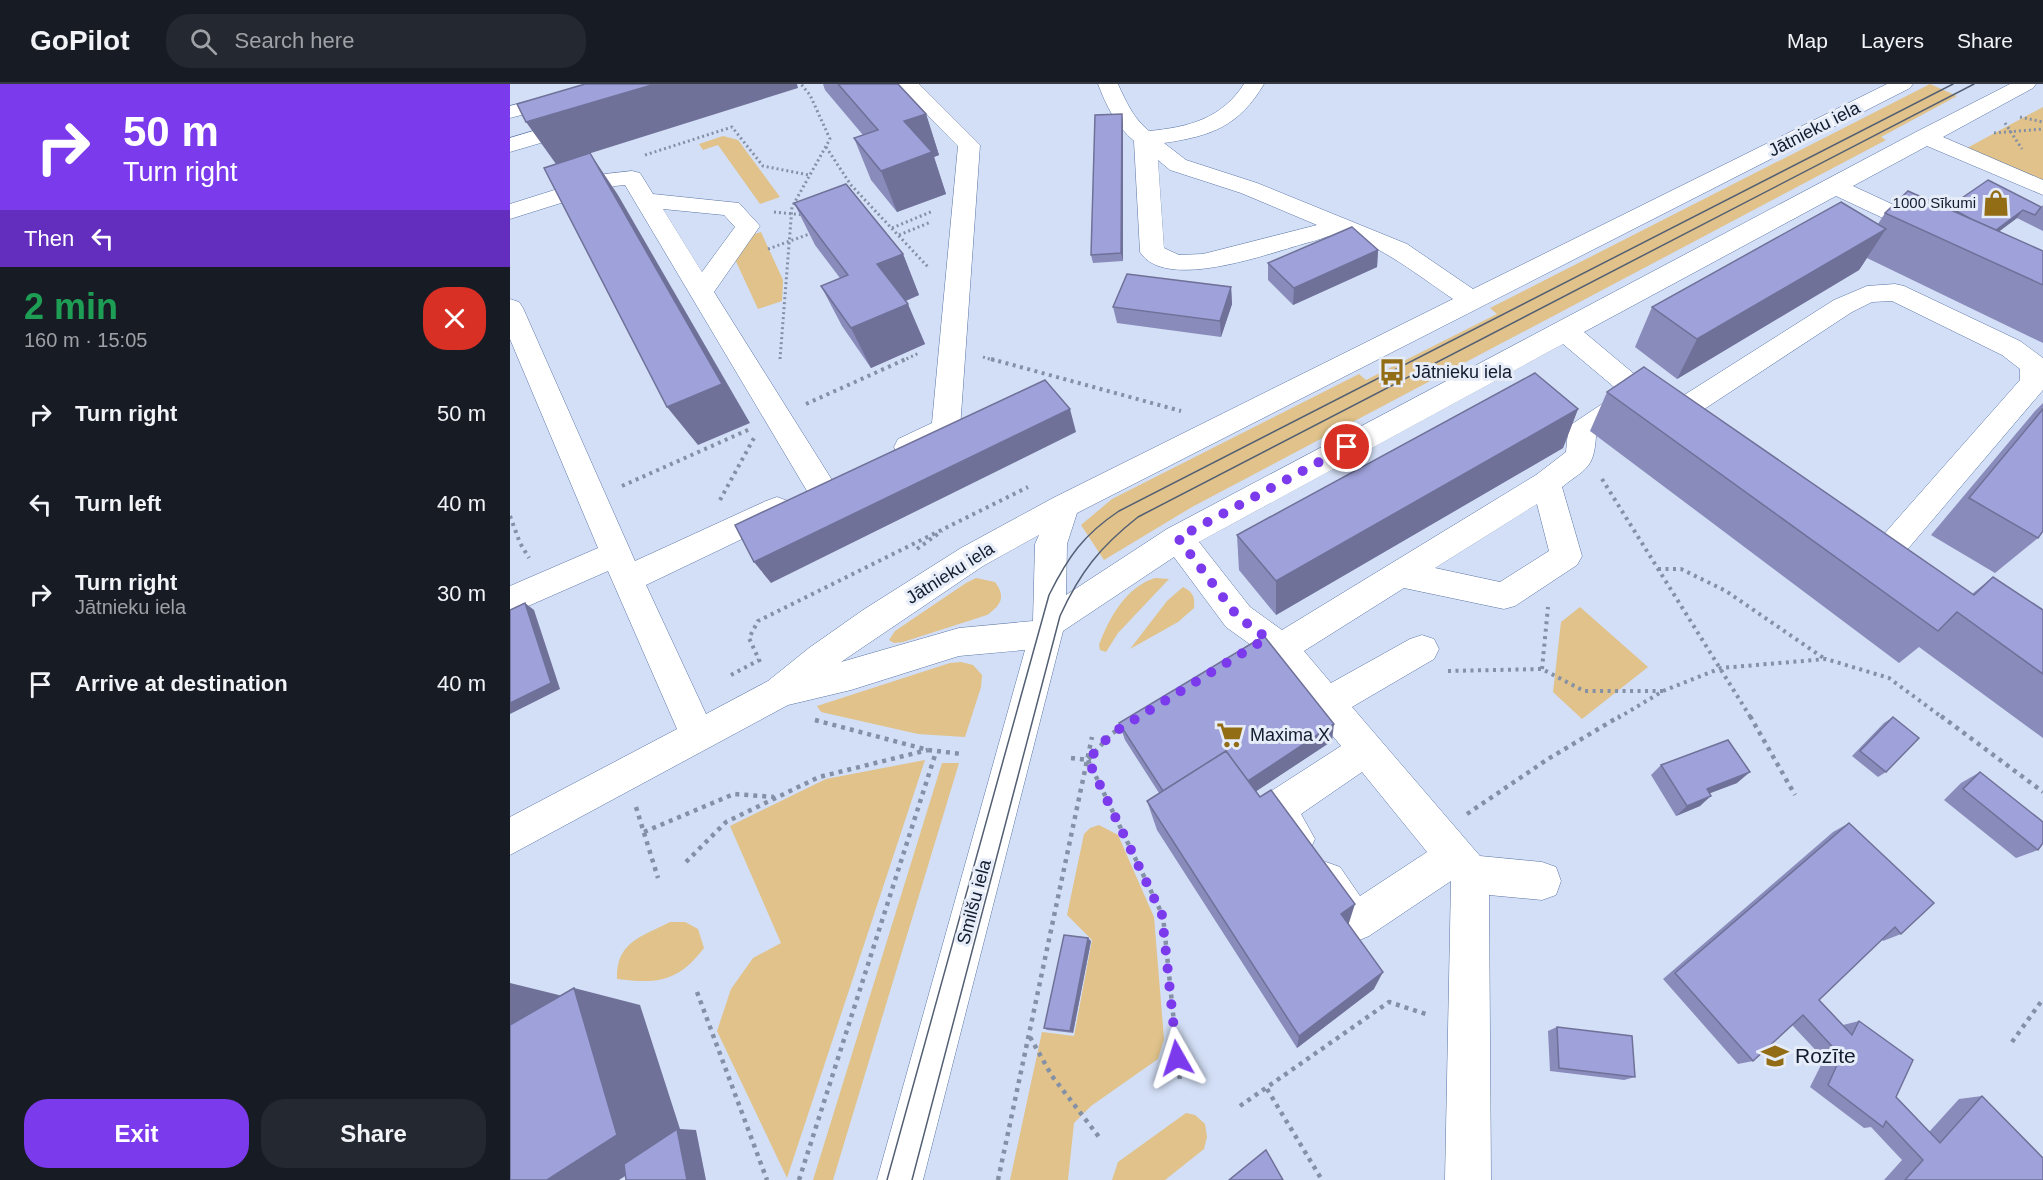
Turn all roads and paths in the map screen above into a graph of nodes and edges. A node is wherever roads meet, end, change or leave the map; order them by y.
1 (618, 84) edge
2 (801, 84) edge
3 (907, 84) edge
4 (1108, 84) edge
5 (1254, 84) edge
6 (1903, 84) edge
7 (2026, 84) edge
8 (2039, 84) edge
9 (2043, 86) edge
10 (510, 112) edge
11 (2016, 116) dead end
12 (597, 118) edge
13 (2043, 122) edge
14 (2043, 129) edge
15 (1991, 134) dead end
16 (1924, 137) junction
17 (1145, 138) junction
18 (510, 145) edge
19 (826, 147) junction
20 (638, 158) dead end
21 (809, 175) junction
22 (1834, 186) junction
23 (2043, 188) edge
24 (645, 200) junction
25 (731, 208) junction
26 (510, 212) edge
27 (792, 214) junction
28 (812, 215) edge
29 (875, 220) edge
30 (885, 220) junction
31 (1343, 226) junction
32 (822, 229) edge
33 (1947, 239) edge
34 (791, 240) junction
35 (959, 262) junction
36 (718, 268) junction
37 (701, 292) junction
38 (1471, 300) junction
39 (511, 312) edge
40 (1564, 330) junction
41 (952, 343) junction
42 (1639, 392) junction
43 (1182, 411) dead end
44 (771, 418) junction
45 (1582, 438) junction
46 (884, 458) edge
47 (1546, 483) junction
48 (594, 499) junction
49 (1064, 506) junction
50 (510, 516) edge
51 (953, 523) dead end
52 (1178, 538) junction
53 (1845, 547) edge
54 (695, 548) junction
55 (1888, 550) junction
56 (533, 565) dead end
57 (1552, 565) junction
58 (621, 567) junction
59 (1658, 569) junction
60 (1917, 569) edge
61 (1402, 574) junction
62 (510, 600) edge
63 (1048, 629) junction
64 (1281, 648) junction
65 (1826, 659) junction
66 (1430, 660) joint
67 (1721, 668) junction
68 (1542, 669) junction
69 (771, 680) junction
70 (1663, 691) junction
71 (1327, 703) junction
72 (810, 719) dead end
73 (1131, 722) edge
74 (698, 736) junction
75 (1092, 737) dead end
76 (928, 750) junction
77 (1366, 750) junction
78 (936, 752) junction
79 (962, 754) dead end
80 (1071, 758) dead end
81 (1088, 760) junction
82 (2043, 792) edge
83 (1796, 795) dead end
84 (776, 797) junction
85 (635, 804) dead end
86 (644, 832) junction
87 (510, 837) edge
88 (1453, 855) junction
89 (686, 862) dead end
90 (658, 878) dead end
91 (1542, 881) dead end
92 (697, 992) dead end
93 (2043, 999) edge
94 (1469, 1029) junction
95 (1030, 1036) junction
96 (2012, 1042) dead end
97 (1180, 1081) dead end
98 (1267, 1089) junction
99 (1240, 1106) dead end
100 (1099, 1137) dead end
101 (767, 1180) edge
102 (800, 1180) edge
103 (900, 1180) edge
104 (998, 1180) edge
105 (1322, 1180) edge
106 (1468, 1180) edge

1 - 10 street
2 - 19 path
3 - 35 street
4 - 17 street
5 - 17 street
6 - 38 street, Jātnieku iela
7 - 16 street, Jātnieku iela
8 - 9 street
11 - 13 path
12 - 18 street
14 - 15 path
16 - 22 street, Jātnieku iela
16 - 23 street
17 - 31 street
17 - 31 street
19 - 21 path
19 - 30 path
20 - 21 path
21 - 27 path
22 - 33 street
22 - 40 street, Jātnieku iela
24 - 25 street
24 - 26 street
24 - 37 street
25 - 27 path
25 - 36 street
27 - 28 path
27 - 34 path
29 - 30 path
30 - 35 path
31 - 38 street
32 - 34 path
34 - 36 path
34 - 44 path
35 - 41 street
36 - 37 street
37 - 44 street
38 - 49 street, Jātnieku iela
39 - 48 street
40 - 42 street
40 - 52 street, Jātnieku iela
41 - 43 path
41 - 44 path
41 - 46 street
42 - 45 street
42 - 55 street
44 - 48 path
44 - 54 path
44 - 54 street
45 - 47 street
45 - 59 path
47 - 57 street
47 - 61 street
48 - 58 street
49 - 63 street, Smilšu iela
49 - 69 street, Jātnieku iela
50 - 56 path
51 - 69 path
52 - 63 street, Jātnieku iela
52 - 64 street
53 - 55 street
54 - 58 street
55 - 60 street
57 - 61 street
57 - 68 path
58 - 62 street
58 - 74 street
59 - 65 path
59 - 67 path
61 - 64 street
63 - 69 street, Jātnieku iela
63 - 103 street, Smilšu iela
64 - 71 street
65 - 67 path
65 - 82 path
66 - 68 path
66 - 71 street
67 - 70 path
67 - 83 path
68 - 70 path
69 - 74 street, Jātnieku iela
70 - 88 path
71 - 77 street
72 - 76 path
73 - 81 path
74 - 87 street, Jātnieku iela
75 - 81 path
76 - 78 path
76 - 84 path
77 - 88 street
77 - 88 street
78 - 79 path
78 - 102 path
80 - 81 path
81 - 95 path
81 - 97 path
84 - 86 path
84 - 89 path
85 - 86 path
86 - 90 path
88 - 91 street
88 - 94 street
92 - 101 path
93 - 96 path
94 - 98 path
94 - 106 street
95 - 100 path
95 - 104 path
98 - 99 path
98 - 105 path

